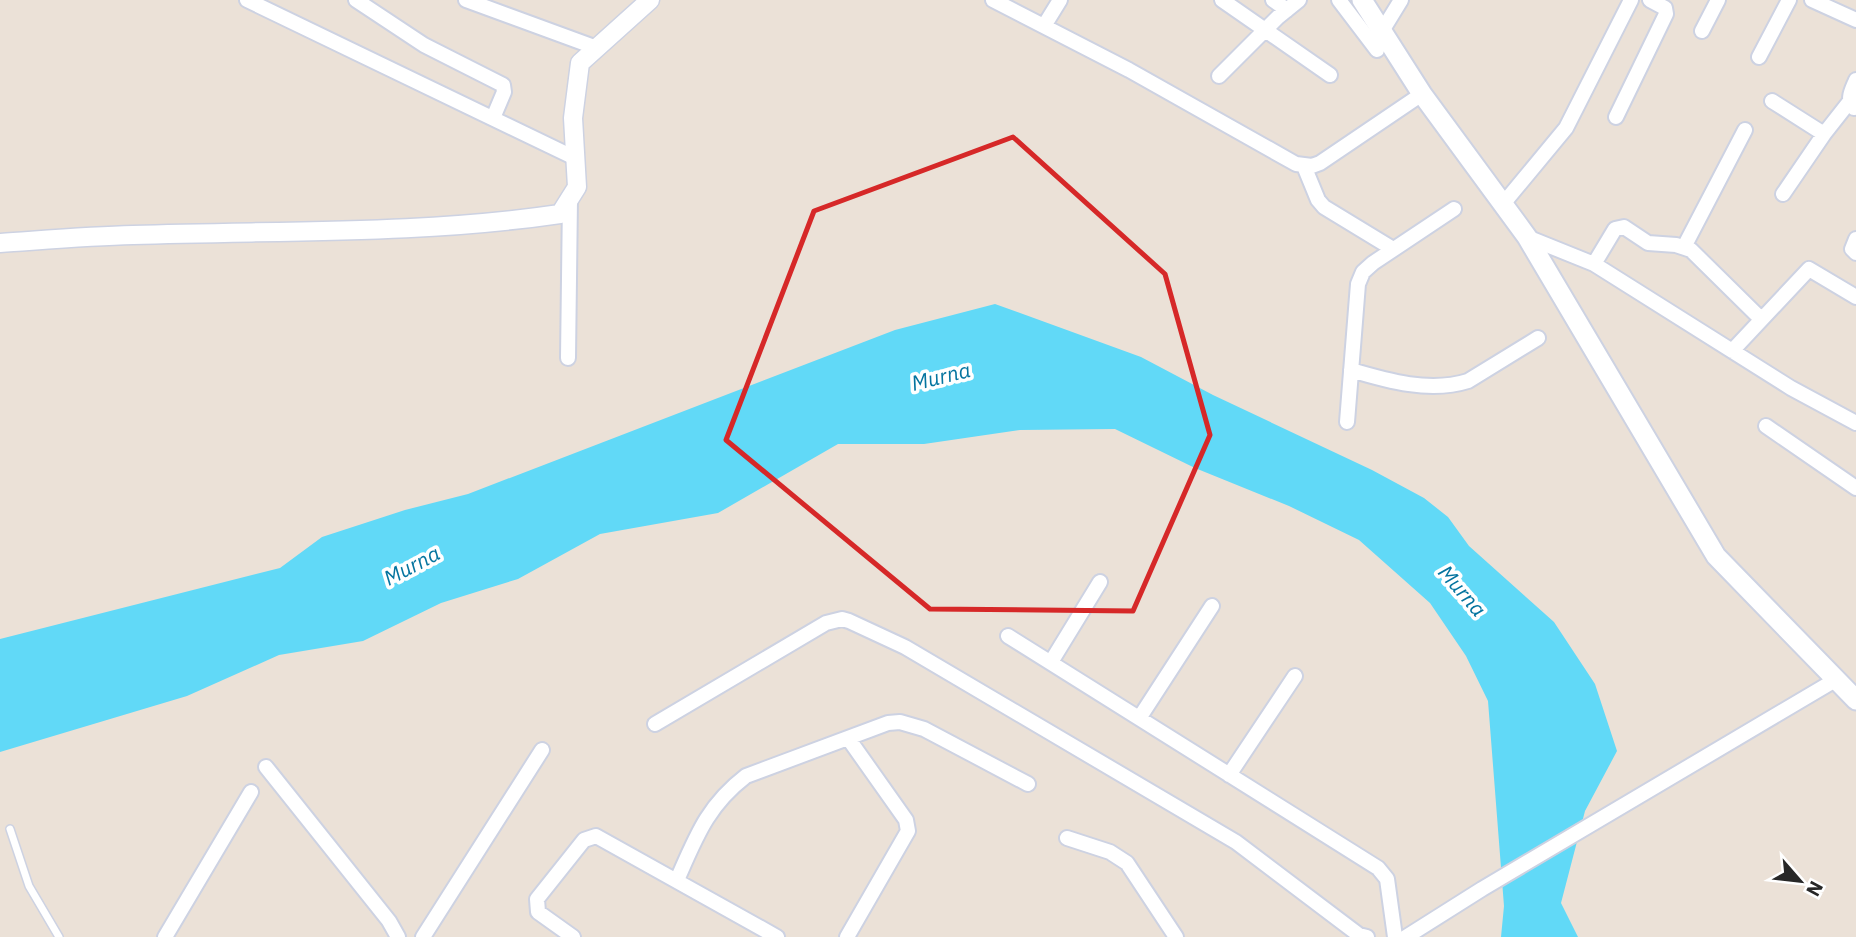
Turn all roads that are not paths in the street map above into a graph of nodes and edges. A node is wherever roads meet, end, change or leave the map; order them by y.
1 (247, 0) edge
2 (356, 0) edge
3 (466, 0) edge
4 (650, 0) edge
5 (993, 0) edge
6 (1060, 0) edge
7 (1222, 0) edge
8 (1273, 0) edge
9 (1299, 0) edge
10 (1339, 0) edge
11 (1362, 0) edge
12 (1401, 0) edge
13 (1631, 0) edge
14 (1650, 0) edge
15 (1718, 0) edge
16 (1789, 0) edge
17 (1812, 0) edge
18 (1287, 10) junction
19 (1856, 20) edge
20 (1044, 26) junction
21 (1265, 30) junction
22 (1702, 31) dead end
23 (1379, 40) junction
24 (597, 48) junction
25 (1759, 57) dead end
26 (1330, 75) dead end
27 (1219, 76) dead end
28 (1856, 80) edge
29 (1422, 94) junction
30 (1772, 101) dead end
31 (1853, 105) edge
32 (1616, 117) dead end
33 (493, 118) junction
34 (1745, 130) dead end
35 (1824, 134) junction
36 (575, 158) junction
37 (1304, 166) junction
38 (1783, 194) dead end
39 (570, 199) junction
40 (1503, 204) junction
41 (1454, 209) dead end
42 (1527, 237) junction
43 (1856, 239) edge
44 (0, 243) edge
45 (1684, 247) junction
46 (1393, 250) junction
47 (1856, 253) edge
48 (1594, 264) junction
49 (1856, 297) edge
50 (1761, 319) junction
51 (1538, 338) dead end
52 (1732, 351) junction
53 (568, 358) dead end
54 (1351, 370) junction
55 (1347, 422) dead end
56 (1856, 422) edge
57 (1766, 426) dead end
58 (1856, 488) edge
59 (1100, 582) dead end
60 (1212, 606) dead end
61 (1008, 636) dead end
62 (1051, 662) junction
63 (1295, 676) dead end
64 (1837, 680) junction
65 (1856, 700) edge
66 (1140, 717) junction
67 (655, 724) dead end
68 (848, 738) junction
69 (541, 750) dead end
70 (265, 767) dead end
71 (1229, 775) junction
72 (1028, 784) dead end
73 (251, 792) dead end
74 (10, 829) dead end
75 (1067, 838) dead end
76 (677, 880) junction
77 (59, 937) edge
78 (165, 937) edge
79 (398, 937) edge
80 (424, 937) edge
81 (573, 937) edge
82 (778, 937) edge
83 (847, 937) edge
84 (1176, 937) edge
85 (1367, 937) edge
86 (1395, 937) edge
87 (1406, 937) edge

1 - 33 street
2 - 33 street
3 - 24 street
4 - 24 street
5 - 20 street
6 - 20 street
7 - 21 street
8 - 18 street
9 - 18 street
10 - 23 street
11 - 23 main road
12 - 23 street
13 - 40 street
14 - 32 street
15 - 22 street
16 - 25 street
17 - 19 street
18 - 21 street
20 - 37 street
21 - 26 street
21 - 27 street
23 - 29 main road
24 - 36 street
28 - 31 street
29 - 37 street
29 - 40 main road
30 - 35 street
31 - 35 street
33 - 36 street
34 - 45 street
35 - 38 street
36 - 39 street
37 - 46 street
39 - 44 street
39 - 53 street
40 - 42 main road
41 - 46 street
42 - 48 street
42 - 64 main road
43 - 47 street
45 - 48 street
45 - 50 street
46 - 54 street
48 - 52 street
49 - 50 street
50 - 52 street
51 - 54 street
52 - 56 street
54 - 55 street
57 - 58 street
59 - 62 street
60 - 66 street
61 - 62 street
62 - 66 street
63 - 71 street
64 - 65 main road
64 - 87 street
66 - 71 street
67 - 85 street
68 - 72 street
68 - 76 street
68 - 83 street
69 - 80 street
70 - 79 street
71 - 86 street
73 - 78 street
74 - 77 lane
75 - 84 street
76 - 81 street
76 - 82 street

